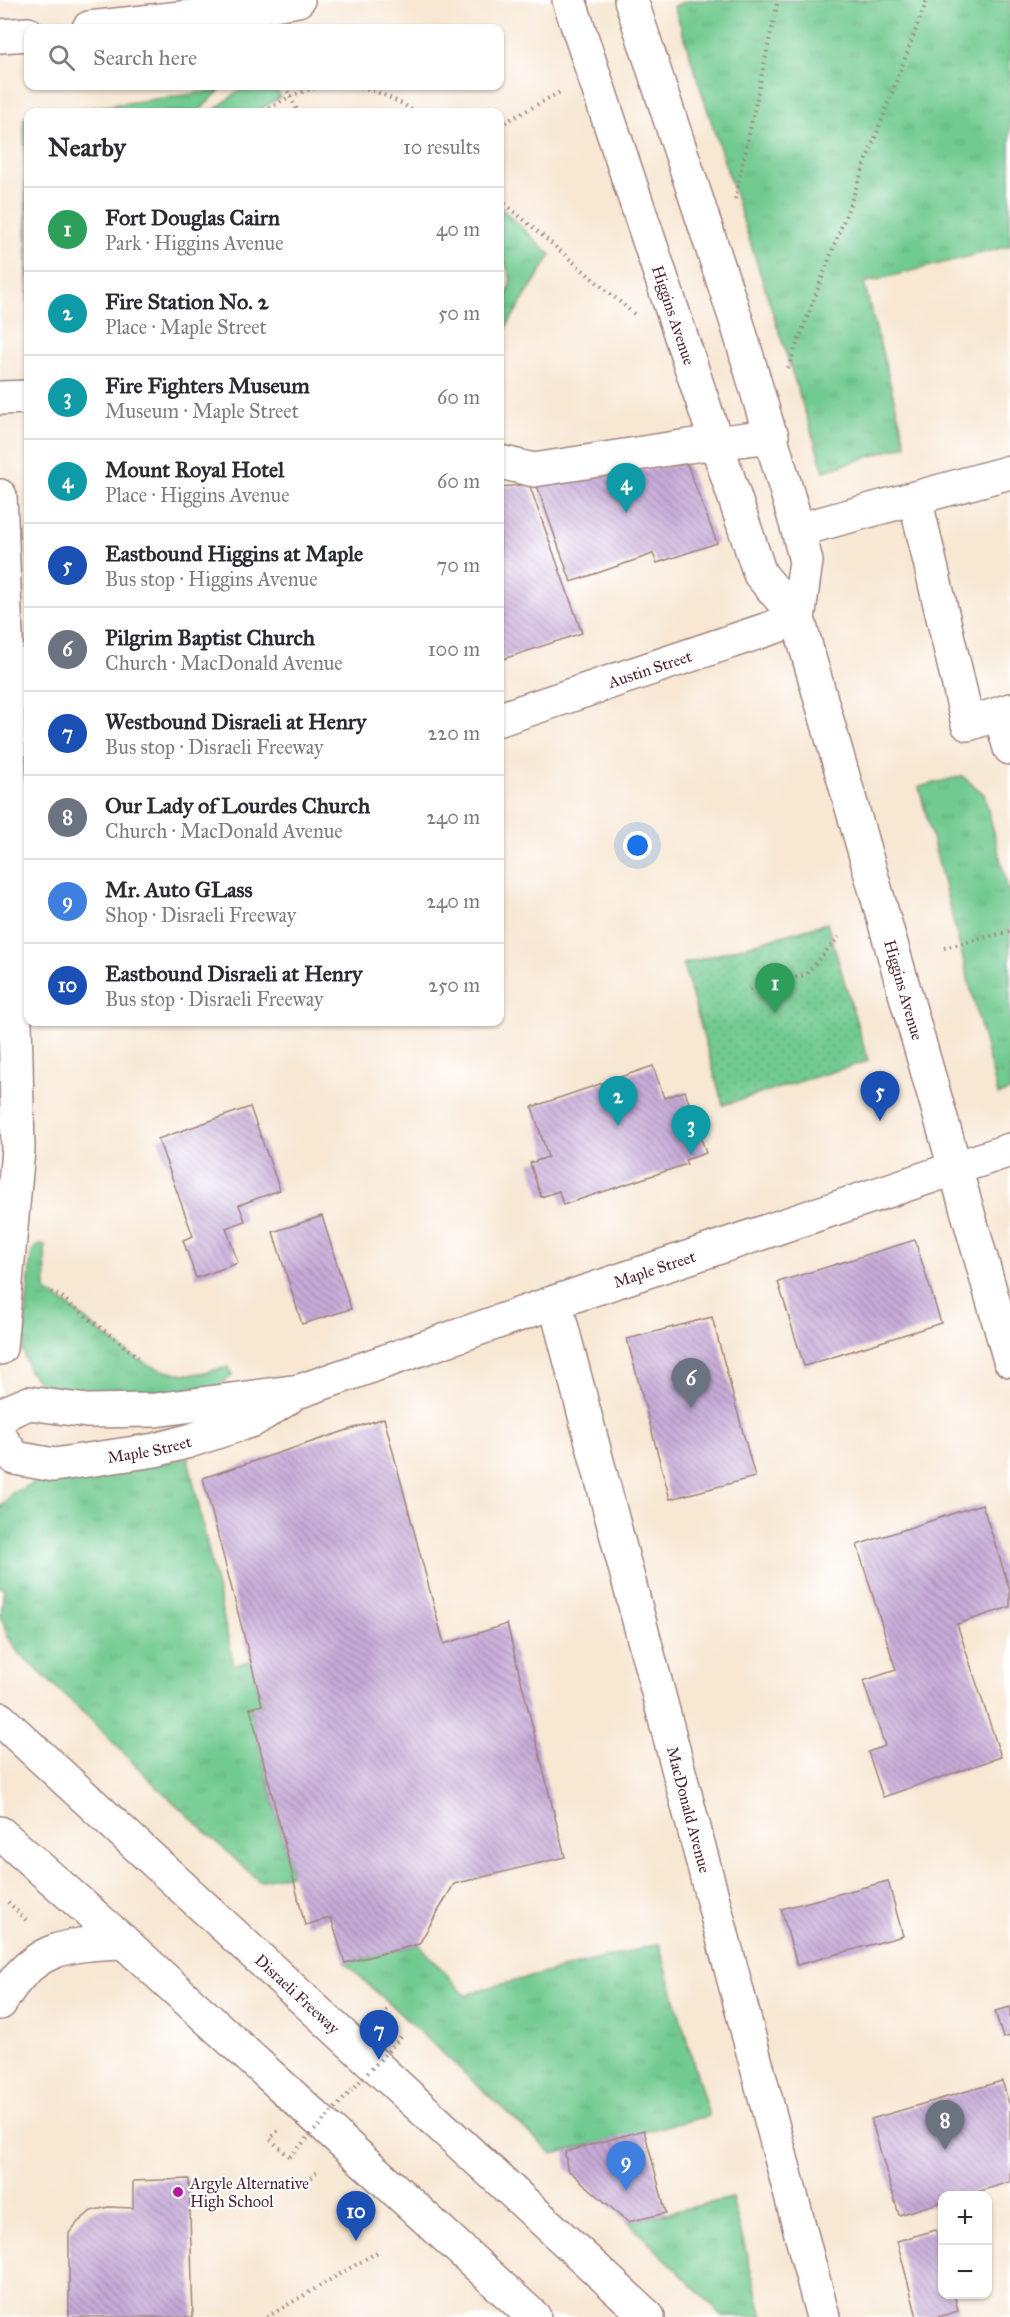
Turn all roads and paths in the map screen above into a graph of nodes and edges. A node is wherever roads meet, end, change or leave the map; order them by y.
1 (298, 0) edge
2 (569, 0) edge
3 (631, 0) edge
4 (778, 0) edge
5 (927, 0) edge
6 (126, 24) edge
7 (24, 34) edge
8 (0, 36) edge
9 (287, 90) edge
10 (311, 90) edge
11 (371, 90) edge
12 (562, 91) dead end
13 (289, 95) junction
14 (270, 108) edge
15 (296, 108) edge
16 (409, 108) edge
17 (504, 123) edge
18 (734, 200) dead end
19 (504, 203) edge
20 (643, 321) dead end
21 (787, 372) dead end
22 (24, 397) edge
23 (0, 398) edge
24 (772, 436) junction
25 (718, 443) junction
26 (504, 463) edge
27 (1010, 472) edge
28 (0, 496) edge
29 (915, 498) junction
30 (798, 530) junction
31 (798, 619) junction
32 (11, 640) edge
33 (1005, 712) edge
34 (504, 717) edge
35 (1010, 748) edge
36 (1010, 931) edge
37 (839, 937) dead end
38 (944, 948) dead end
39 (749, 988) dead end
40 (1010, 1150) edge
41 (956, 1169) junction
42 (8, 1188) edge
43 (51, 1292) dead end
44 (555, 1302) junction
45 (0, 1348) edge
46 (138, 1357) dead end
47 (1010, 1360) edge
48 (300, 1391) junction
49 (0, 1419) edge
50 (0, 1437) edge
51 (0, 1719) edge
52 (0, 1833) edge
53 (8, 1902) dead end
54 (35, 1929) dead end
55 (124, 1942) junction
56 (0, 2003) edge
57 (401, 2037) dead end
58 (277, 2131) dead end
59 (311, 2162) dead end
60 (307, 2182) dead end
61 (379, 2251) dead end
62 (267, 2317) edge
63 (534, 2317) edge
64 (648, 2317) edge
65 (823, 2317) edge

1 - 6 main road
2 - 25 main road, Higgins Avenue
3 - 24 main road, Higgins Avenue
4 - 18 path
5 - 21 path
7 - 8 main road
9 - 13 path
10 - 13 path
11 - 16 path
12 - 17 path
13 - 14 path
13 - 15 path
19 - 20 path
22 - 23 main road
24 - 25 main road
24 - 30 main road, Higgins Avenue
25 - 26 main road
25 - 31 main road, Higgins Avenue
27 - 29 main road
28 - 32 main road
29 - 30 main road
29 - 33 main road
30 - 31 main road, Higgins Avenue
31 - 34 main road, Austin Street
31 - 41 main road, Higgins Avenue
32 - 42 main road
33 - 35 main road
36 - 38 path
37 - 39 path
40 - 41 main road, Maple Street
41 - 44 main road, Maple Street
41 - 47 main road, Higgins Avenue
42 - 45 main road
43 - 46 path
44 - 48 main road, Maple Street
44 - 65 main road, MacDonald Avenue
48 - 49 main road, Maple Street
48 - 50 main road, Maple Street
51 - 64 main road, Disraeli Freeway
52 - 55 main road
53 - 54 path
55 - 56 main road
55 - 63 main road
57 - 58 path, bridge
59 - 60 path
61 - 62 path

